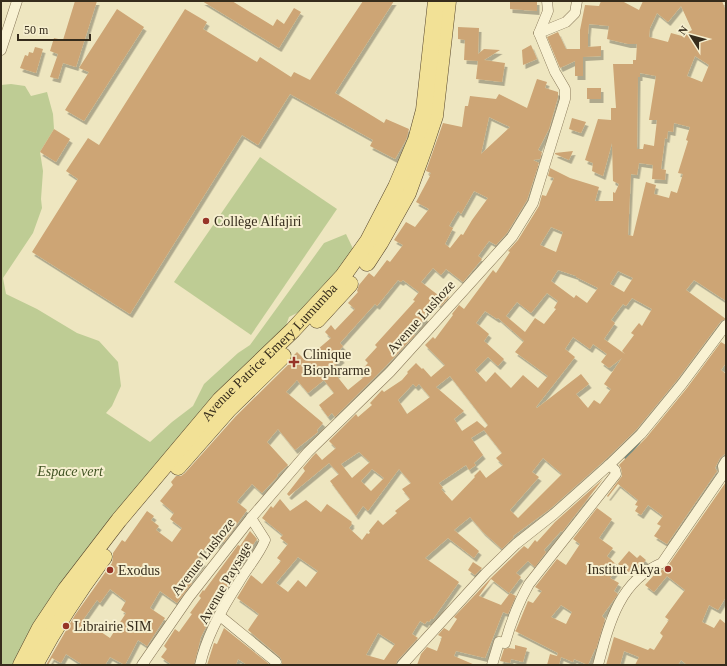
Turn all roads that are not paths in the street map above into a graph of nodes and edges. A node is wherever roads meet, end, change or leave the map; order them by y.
1 (17, 1) edge
2 (436, 1) edge
3 (448, 1) edge
4 (547, 1) edge
5 (577, 1) edge
6 (539, 33) junction
7 (1, 50) edge
8 (402, 190) junction
9 (726, 324) edge
10 (225, 405) junction
11 (726, 461) edge
12 (609, 465) junction
13 (251, 518) junction
14 (220, 616) junction
15 (277, 664) edge
16 (21, 665) edge
17 (34, 665) edge
18 (142, 665) edge
19 (200, 665) edge
20 (402, 665) edge
21 (492, 665) edge
22 (598, 665) edge

1 - 7 street
2 - 8 main road, Avenue Patrice Emery Lumumba
3 - 8 main road, Avenue Patrice Emery Lumumba
4 - 6 street
5 - 6 street
6 - 13 street, Avenue Lushoze
8 - 10 main road, Avenue Patrice Emery Lumumba
9 - 12 street
10 - 16 main road, Avenue Patrice Emery Lumumba
10 - 17 main road, Avenue Patrice Emery Lumumba
11 - 22 street
12 - 20 street
12 - 21 street
13 - 14 street, Avenue Paysage
13 - 18 street, Avenue Lushoze
14 - 15 street
14 - 19 street, Avenue Paysage

